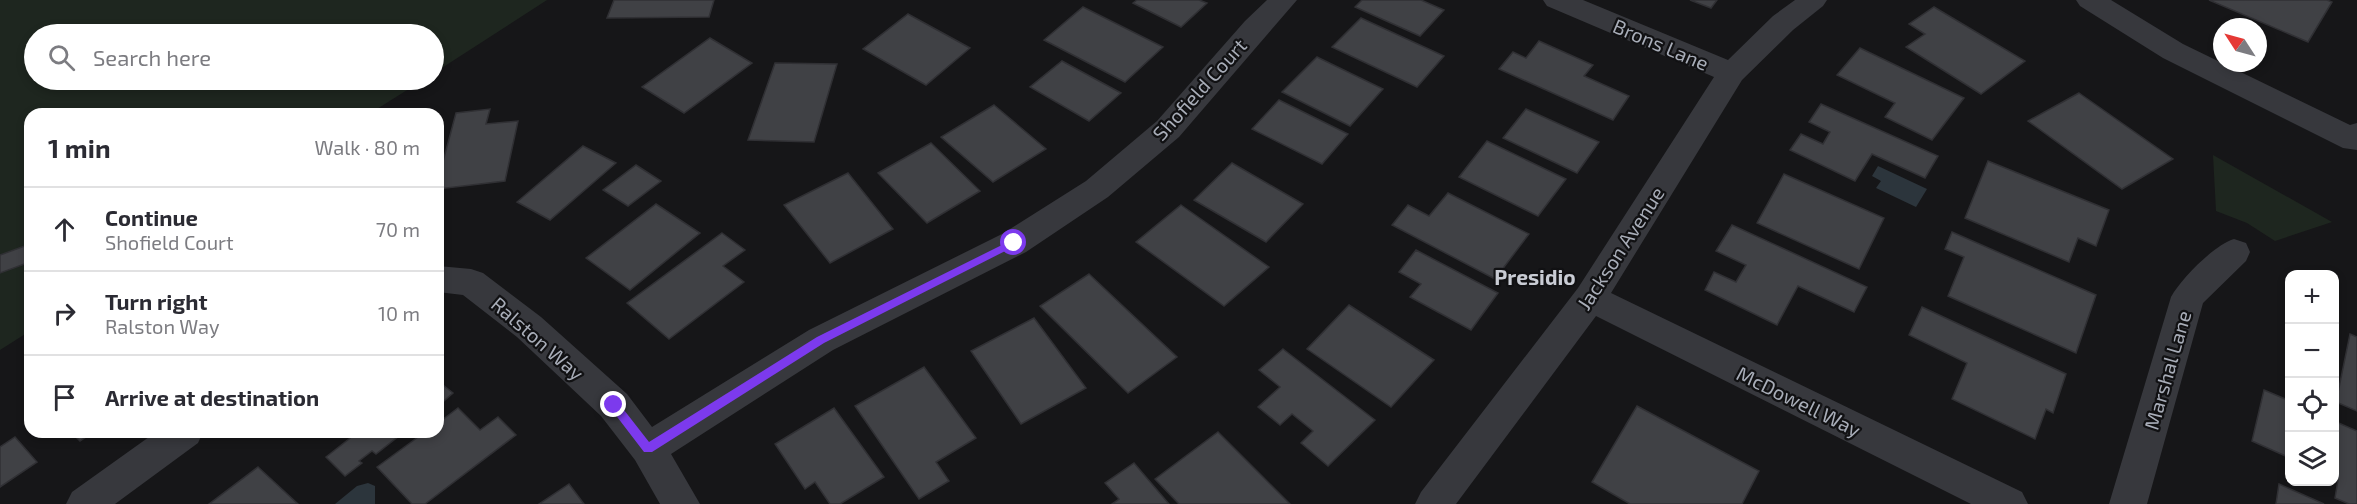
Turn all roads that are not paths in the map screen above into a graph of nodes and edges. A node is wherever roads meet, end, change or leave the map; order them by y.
1 (1283, 0) edge
2 (1557, 0) edge
3 (1813, 0) edge
4 (2090, 0) edge
5 (1732, 73) junction
6 (2355, 137) edge
7 (2234, 252) dead end
8 (444, 280) edge
9 (1590, 298) junction
10 (177, 438) edge
11 (648, 449) junction
12 (86, 504) edge
13 (681, 504) edge
14 (1434, 504) edge
15 (2009, 504) edge
16 (2128, 504) edge

1 - 11 street, Shofield Court
2 - 5 street, Brons Lane
3 - 5 street, Jackson Avenue
4 - 6 street
5 - 9 street, Jackson Avenue
7 - 16 street, Marshal Lane
8 - 11 street, Ralston Way
9 - 14 street, Jackson Avenue
9 - 15 street, McDowell Way
10 - 12 street
11 - 13 street, Ralston Way

